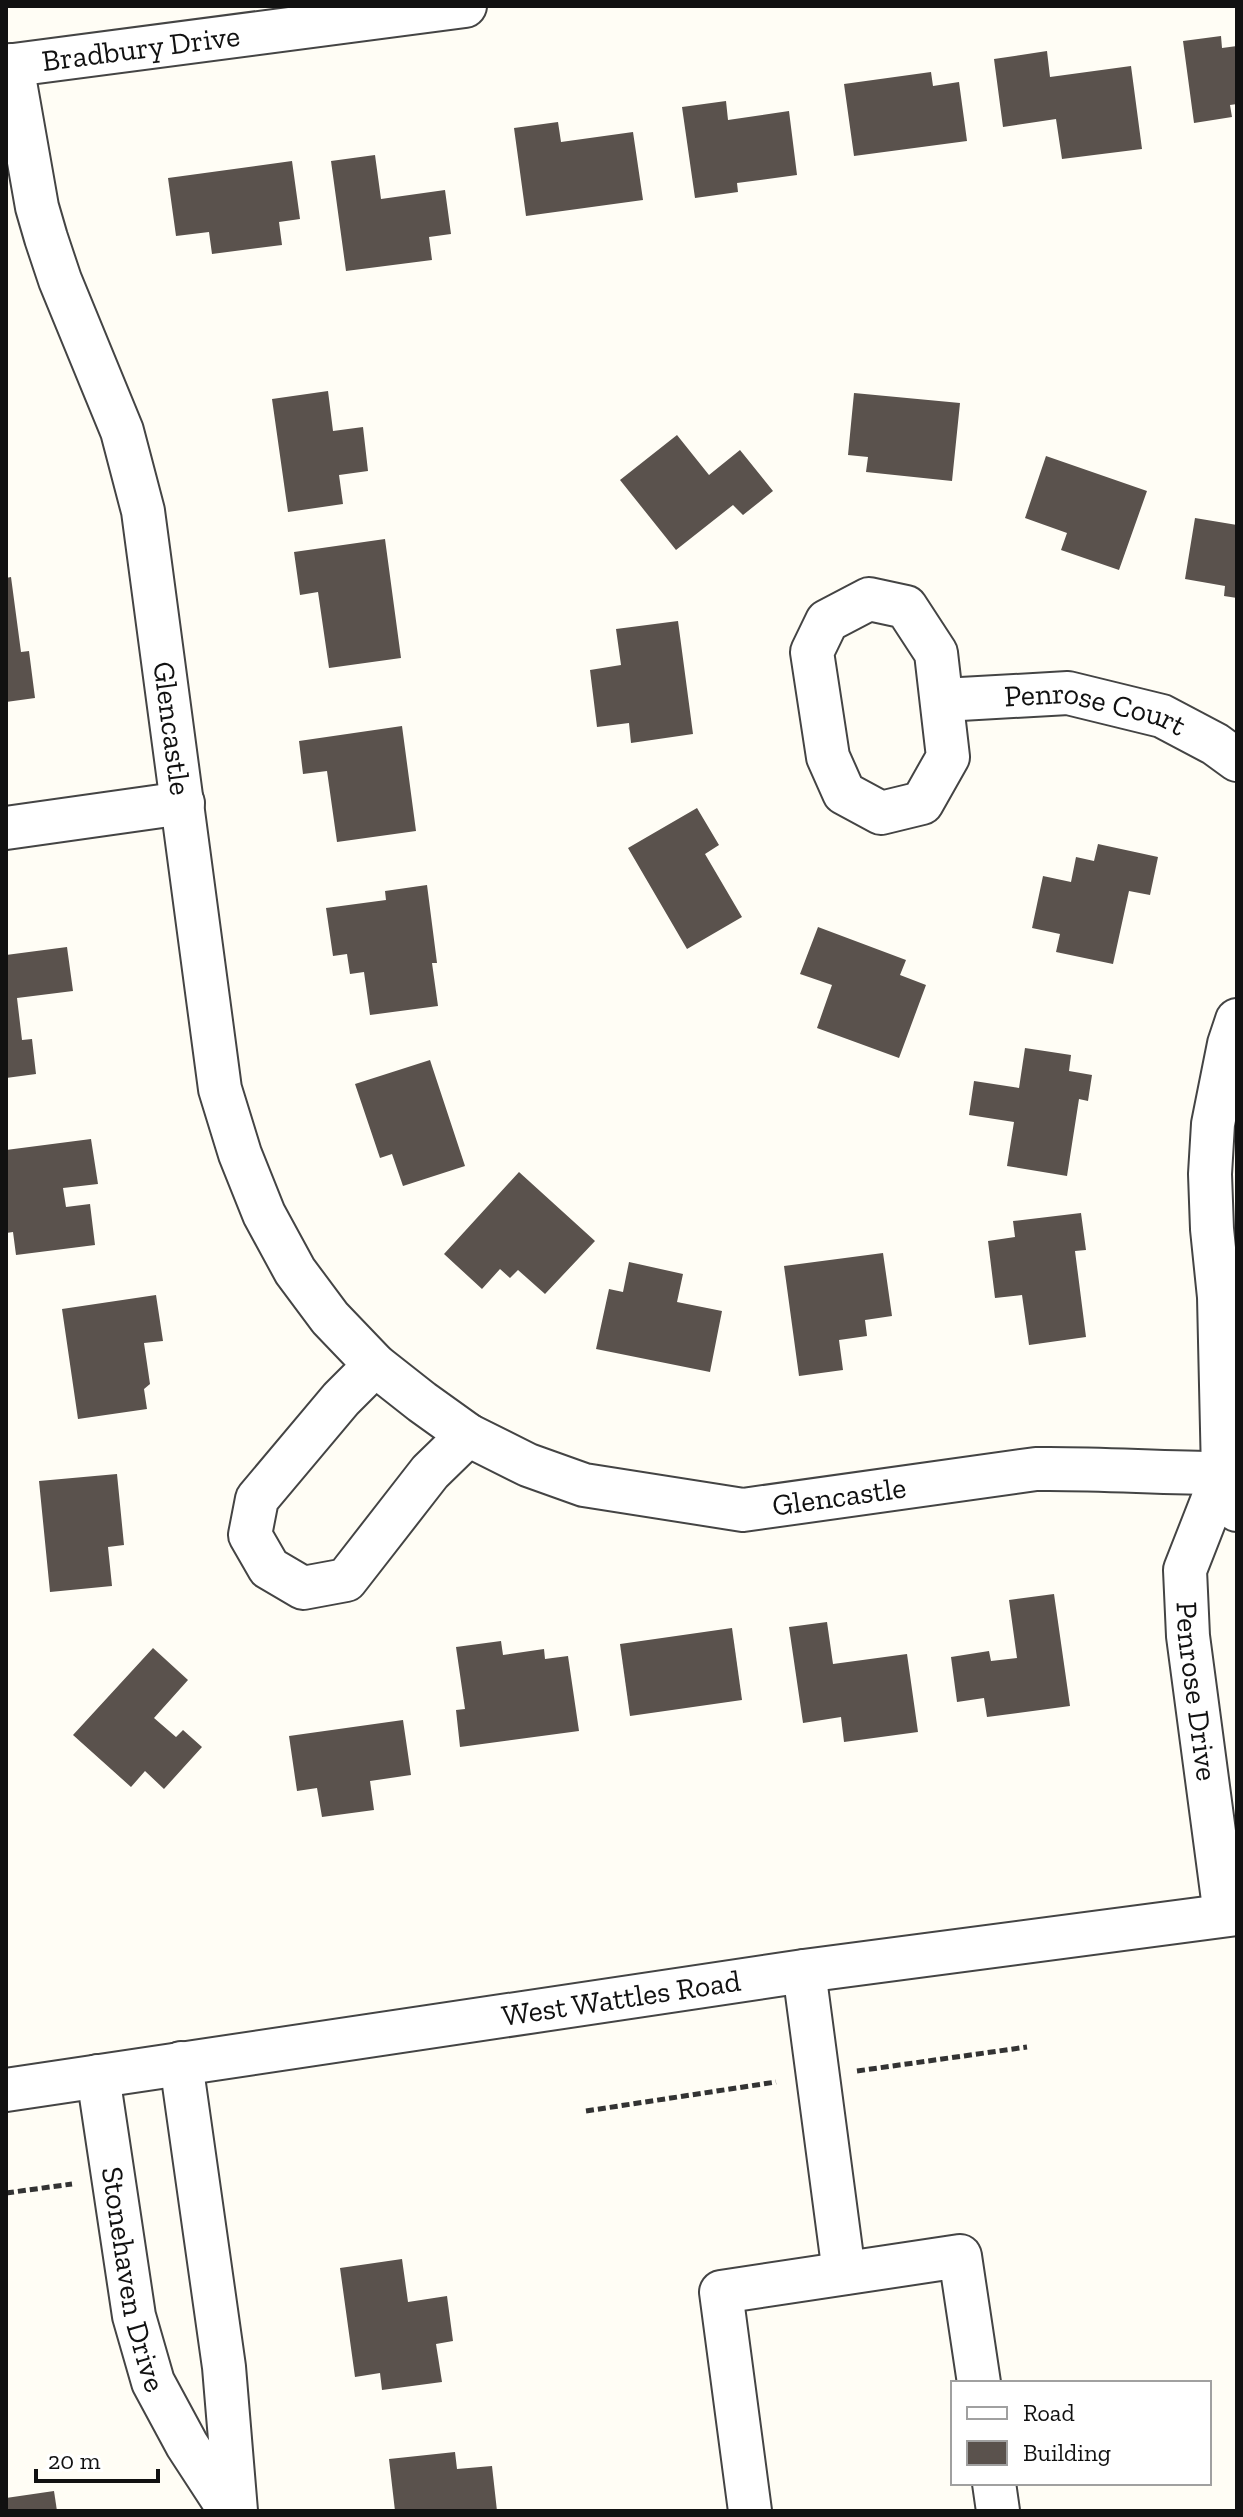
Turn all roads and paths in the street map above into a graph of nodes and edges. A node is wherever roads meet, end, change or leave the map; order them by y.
1 (465, 6) edge
2 (9, 65) edge
3 (943, 700) junction
4 (1237, 760) edge
5 (183, 803) junction
6 (6, 828) edge
7 (1237, 1020) edge
8 (375, 1365) junction
9 (468, 1435) junction
10 (1230, 1492) edge
11 (1231, 1915) edge
12 (804, 1971) junction
13 (181, 2063) junction
14 (98, 2076) junction
15 (6, 2090) edge
16 (80, 2183) dead end
17 (6, 2193) edge
18 (844, 2273) junction
19 (979, 2381) edge
20 (994, 2485) edge
21 (230, 2511) edge
22 (236, 2511) edge
23 (750, 2511) edge
24 (998, 2511) edge

1 - 2 street, Bradbury Drive
2 - 5 street, Glencastle
3 - 3 street
3 - 4 street, Penrose Court
5 - 6 street
5 - 8 street, Glencastle
7 - 10 street, Penrose Drive
8 - 9 street, Glencastle
8 - 9 street
9 - 10 street, Glencastle
10 - 11 street, Penrose Drive
11 - 12 street, West Wattles Road
12 - 13 street, West Wattles Road
12 - 18 street
13 - 14 street, West Wattles Road
13 - 22 street
14 - 15 street, West Wattles Road
14 - 21 street, Stonehaven Drive
16 - 17 path
18 - 19 street
18 - 23 street
20 - 24 street

